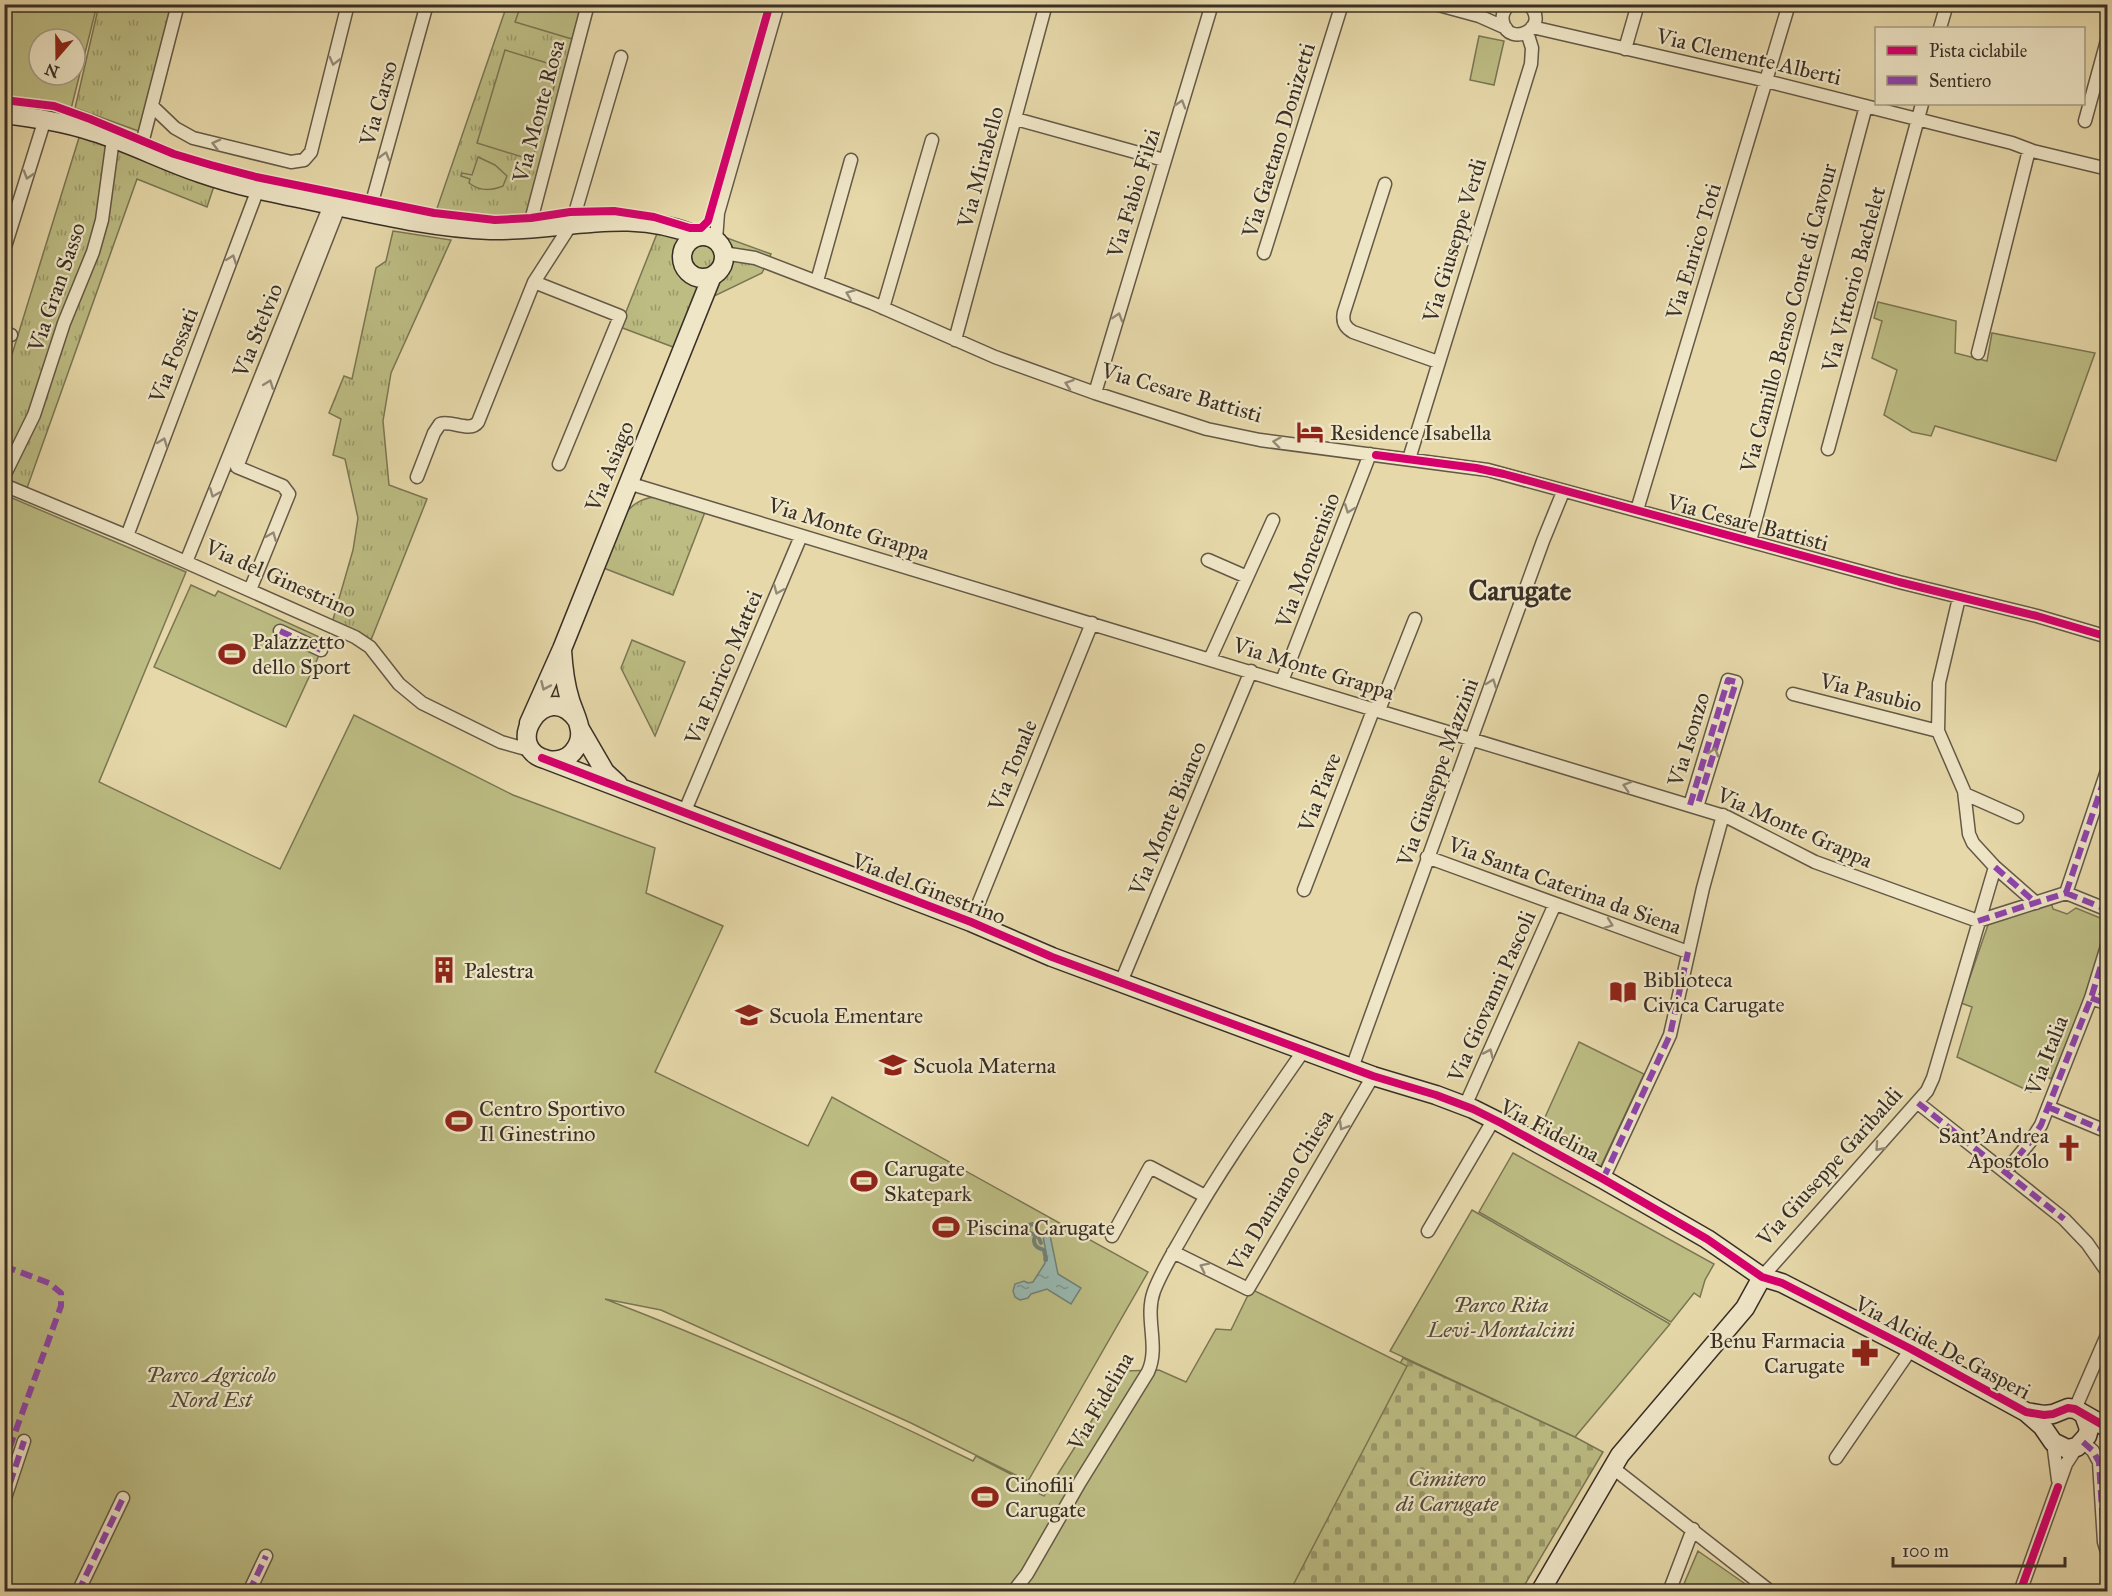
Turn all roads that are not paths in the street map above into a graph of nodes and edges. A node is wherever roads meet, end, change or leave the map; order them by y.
1 (178, 4) edge
2 (348, 4) edge
3 (427, 4) edge
4 (588, 4) edge
5 (778, 4) edge
6 (1046, 4) edge
7 (1212, 4) edge
8 (1342, 4) edge
9 (1435, 4) edge
10 (1528, 4) edge
11 (1540, 4) edge
12 (1638, 4) edge
13 (1789, 4) edge
14 (1947, 4) edge
15 (1508, 7) edge
16 (1476, 15) junction
17 (1531, 26) junction
18 (1941, 27) edge
19 (1506, 28) junction
20 (2108, 37) edge
21 (1625, 49) junction
22 (621, 57) dead end
23 (1767, 81) junction
24 (1922, 105) edge
25 (152, 106) junction
26 (1866, 106) junction
27 (4, 114) edge
28 (1016, 118) junction
29 (45, 119) junction
30 (1918, 119) junction
31 (2085, 122) dead end
32 (114, 139) junction
33 (932, 140) dead end
34 (2029, 150) junction
35 (140, 151) junction
36 (851, 160) dead end
37 (1164, 160) junction
38 (2108, 169) edge
39 (1385, 184) dead end
40 (258, 189) junction
41 (334, 206) junction
42 (369, 213) junction
43 (572, 223) junction
44 (529, 228) junction
45 (705, 243) junction
46 (4, 250) edge
47 (1264, 254) dead end
48 (702, 275) junction
49 (817, 281) junction
50 (534, 282) junction
51 (882, 308) junction
52 (955, 340) junction
53 (1978, 353) dead end
54 (1438, 362) junction
55 (1095, 393) junction
56 (1828, 449) dead end
57 (1371, 454) junction
58 (1409, 459) junction
59 (559, 464) dead end
60 (237, 467) junction
61 (223, 470) junction
62 (4, 476) edge
63 (417, 477) dead end
64 (627, 483) junction
65 (4, 485) edge
66 (1563, 492) junction
67 (1637, 510) junction
68 (1273, 520) dead end
69 (127, 536) junction
70 (801, 536) junction
71 (1750, 541) junction
72 (1208, 560) dead end
73 (186, 562) junction
74 (1247, 576) junction
75 (250, 590) junction
76 (1959, 598) junction
77 (1415, 619) dead end
78 (1092, 623) junction
79 (280, 631) dead end
80 (2108, 637) edge
81 (562, 649) junction
82 (321, 650) dead end
83 (1210, 659) junction
84 (1251, 671) junction
85 (1282, 681) junction
86 (1793, 694) dead end
87 (1376, 709) junction
88 (579, 725) junction
89 (1938, 731) junction
90 (1473, 738) junction
91 (530, 744) junction
92 (2108, 768) edge
93 (627, 791) junction
94 (1965, 794) junction
95 (1694, 806) junction
96 (684, 813) junction
97 (1723, 816) junction
98 (2017, 817) dead end
99 (1427, 857) junction
100 (1995, 867) junction
101 (1304, 890) dead end
102 (2066, 893) junction
103 (2036, 903) junction
104 (1555, 904) junction
105 (2108, 910) edge
106 (1978, 921) junction
107 (971, 922) junction
108 (2108, 943) edge
109 (1688, 952) junction
110 (1121, 982) junction
111 (2091, 998) junction
112 (2108, 1004) edge
113 (1304, 1050) junction
114 (1352, 1068) junction
115 (1373, 1076) junction
116 (1917, 1103) junction
117 (1465, 1106) junction
118 (2048, 1107) junction
119 (1494, 1119) junction
120 (2108, 1132) edge
121 (2005, 1172) junction
122 (1603, 1179) junction
123 (1205, 1196) junction
124 (1428, 1231) dead end
125 (1112, 1236) dead end
126 (1173, 1252) junction
127 (2108, 1272) edge
128 (1762, 1277) junction
129 (2108, 1333) edge
130 (1911, 1349) junction
131 (2026, 1412) junction
132 (2079, 1412) junction
133 (2053, 1414) junction
134 (2108, 1428) edge
135 (2108, 1438) edge
136 (2051, 1439) junction
137 (24, 1441) dead end
138 (2083, 1441) junction
139 (1836, 1458) dead end
140 (1613, 1468) junction
141 (2058, 1487) junction
142 (123, 1498) dead end
143 (4, 1501) edge
144 (1693, 1529) junction
145 (2108, 1555) edge
146 (266, 1556) dead end
147 (78, 1592) edge
148 (249, 1592) edge
149 (1013, 1592) edge
150 (1540, 1592) edge
151 (1670, 1592) edge
152 (1771, 1592) edge
153 (2020, 1592) edge

1 - 25 street
2 -> 25 street
42 -> 3 street, Via Carso
4 - 44 street, Via Monte Rosa
5 - 45 street
6 - 28 street, Via Mirabello
37 -> 7 street, Via Fabio Filzi
8 - 47 street, Via Gaetano Donizetti
9 - 16 street
10 - 17 street
11 - 17 street
12 - 21 street, Via Clemente Alberti
13 - 23 street, Via Enrico Toti
14 - 18 street
15 - 16 street
15 - 19 street
16 - 19 street
17 - 19 street, Via Clemente Alberti
17 - 21 street, Via Clemente Alberti
17 - 54 street, Via Giuseppe Verdi
20 - 31 street
21 - 23 street, Via Clemente Alberti
22 - 43 street
23 - 26 street, Via Clemente Alberti
23 - 67 street, Via Enrico Toti
24 - 30 street, Via Vittorio Bachelet
25 - 35 street
26 - 30 street, Via Clemente Alberti
26 - 71 street, Via Camillo Benso Conte di Cavour
27 - 29 street, Via Cesare Battisti
28 - 37 street
28 - 52 street, Via Mirabello
29 - 32 street, Via Cesare Battisti
29 -> 46 street
30 - 34 street, Via Clemente Alberti
30 - 56 street, Via Vittorio Bachelet
32 - 35 street, Via Cesare Battisti
32 - 62 street, Via Gran Sasso
33 - 51 street
34 - 38 street, Via Clemente Alberti
34 - 53 street
35 - 40 street, Via Cesare Battisti
36 - 49 street
55 -> 37 street, Via Fabio Filzi
39 - 54 street
40 - 41 street, Via Cesare Battisti
69 -> 40 street, Via Fossati
41 - 42 street, Via Cesare Battisti
60 -> 41 street, Via Stelvio
41 - 61 street, Via Stelvio
42 - 44 street, Via Cesare Battisti
43 - 44 street, Via Cesare Battisti
43 - 45 street, Via Cesare Battisti
43 - 50 street
45 - 48 street, Via Asiago
45 - 48 street
45 - 49 street, Via Cesare Battisti
48 - 64 street, Via Asiago
51 -> 49 street, Via Cesare Battisti
50 - 59 street
50 - 63 street
51 - 52 street, Via Cesare Battisti
55 -> 52 street, Via Cesare Battisti
54 - 58 street, Via Giuseppe Verdi
57 -> 55 street, Via Cesare Battisti
57 - 58 street, Via Cesare Battisti
57 -> 85 street, Via Moncenisio
58 - 66 street, Via Cesare Battisti
60 - 61 street
75 -> 60 street
61 -> 73 street, Via Stelvio
64 - 70 street, Via Monte Grappa
64 - 81 street, Via Asiago
65 - 69 street, Via del Ginestrino
66 - 67 street, Via Cesare Battisti
90 -> 66 street, Via Giuseppe Mazzini
67 - 71 street, Via Cesare Battisti
68 - 74 street
69 - 73 street, Via del Ginestrino
70 - 78 street, Via Monte Grappa
70 -> 96 street, Via Enrico Mattei
71 - 76 street, Via Cesare Battisti
72 - 74 street
73 - 75 street, Via del Ginestrino
74 - 83 street
75 - 91 street, Via del Ginestrino
76 - 80 street, Via Cesare Battisti
76 - 89 street
77 - 87 street, Via Piave
78 - 83 street, Via Monte Grappa
78 - 107 street, Via Tonale
79 - 82 street
81 - 88 street, Via Asiago
81 -> 91 street, Via Asiago
83 - 84 street, Via Monte Grappa
84 - 85 street, Via Monte Grappa
84 - 110 street, Via Monte Bianco
85 - 87 street, Via Monte Grappa
86 - 89 street, Via Pasubio
87 - 90 street, Via Monte Grappa
87 - 101 street, Via Piave
88 - 91 street
88 - 91 street
88 - 93 street, Via del Ginestrino
89 - 94 street
95 -> 90 street, Via Monte Grappa
90 - 99 street, Via Giuseppe Mazzini
91 - 93 street, Via del Ginestrino
92 - 102 street
93 - 96 street, Via del Ginestrino
94 - 98 street
94 - 100 street
95 -> 95 street, Via Isonzo
95 - 97 street, Via Monte Grappa
96 - 107 street, Via del Ginestrino
97 - 106 street, Via Monte Grappa
97 - 109 street
99 - 104 street, Via Santa Caterina da Siena
99 - 114 street, Via Giuseppe Mazzini
100 - 103 street
100 - 106 street, Via Giuseppe Garibaldi
102 - 103 street
102 - 105 street
103 - 106 street
104 -> 109 street, Via Santa Caterina da Siena
117 -> 104 street, Via Giovanni Pascoli
106 - 116 street, Via Giuseppe Garibaldi
107 - 110 street, Via del Ginestrino
108 - 111 street, Via Italia
109 - 122 street
110 - 113 street, Via del Ginestrino
111 - 112 street
111 - 118 street, Via Italia
113 - 114 street, Via Fidelina
113 - 123 street, Via Fidelina
114 - 115 street, Via Fidelina
115 - 117 street, Via Fidelina
115 -> 126 street, Via Damiano Chiesa
116 - 121 street
116 -> 128 street, Via Giuseppe Garibaldi
117 - 119 street, Via Fidelina
118 - 120 street
118 - 121 street, Via Italia
119 - 122 street, Via Fidelina
119 - 124 street
121 - 127 street
122 - 128 street, Via Fidelina
123 - 125 street
123 - 126 street, Via Fidelina
126 - 149 street, Via Fidelina
128 - 130 street, Via Alcide De Gasperi
128 - 140 street, Via Giuseppe Garibaldi
129 - 132 street
130 - 131 street, Via Alcide De Gasperi
130 - 139 street
131 - 133 street, Via Alcide De Gasperi
131 - 136 street, Via Alcide De Gasperi
132 - 133 street, Via Alcide De Gasperi
132 - 134 street
132 - 138 street
133 - 136 street, Via Alcide De Gasperi
135 - 138 street
136 - 138 street
136 - 141 street
137 - 143 street
138 - 141 street
138 - 145 street
140 - 144 street
140 - 150 street, Via Giuseppe Garibaldi
141 - 153 street
142 - 147 street
144 - 151 street
144 - 152 street
146 - 148 street

